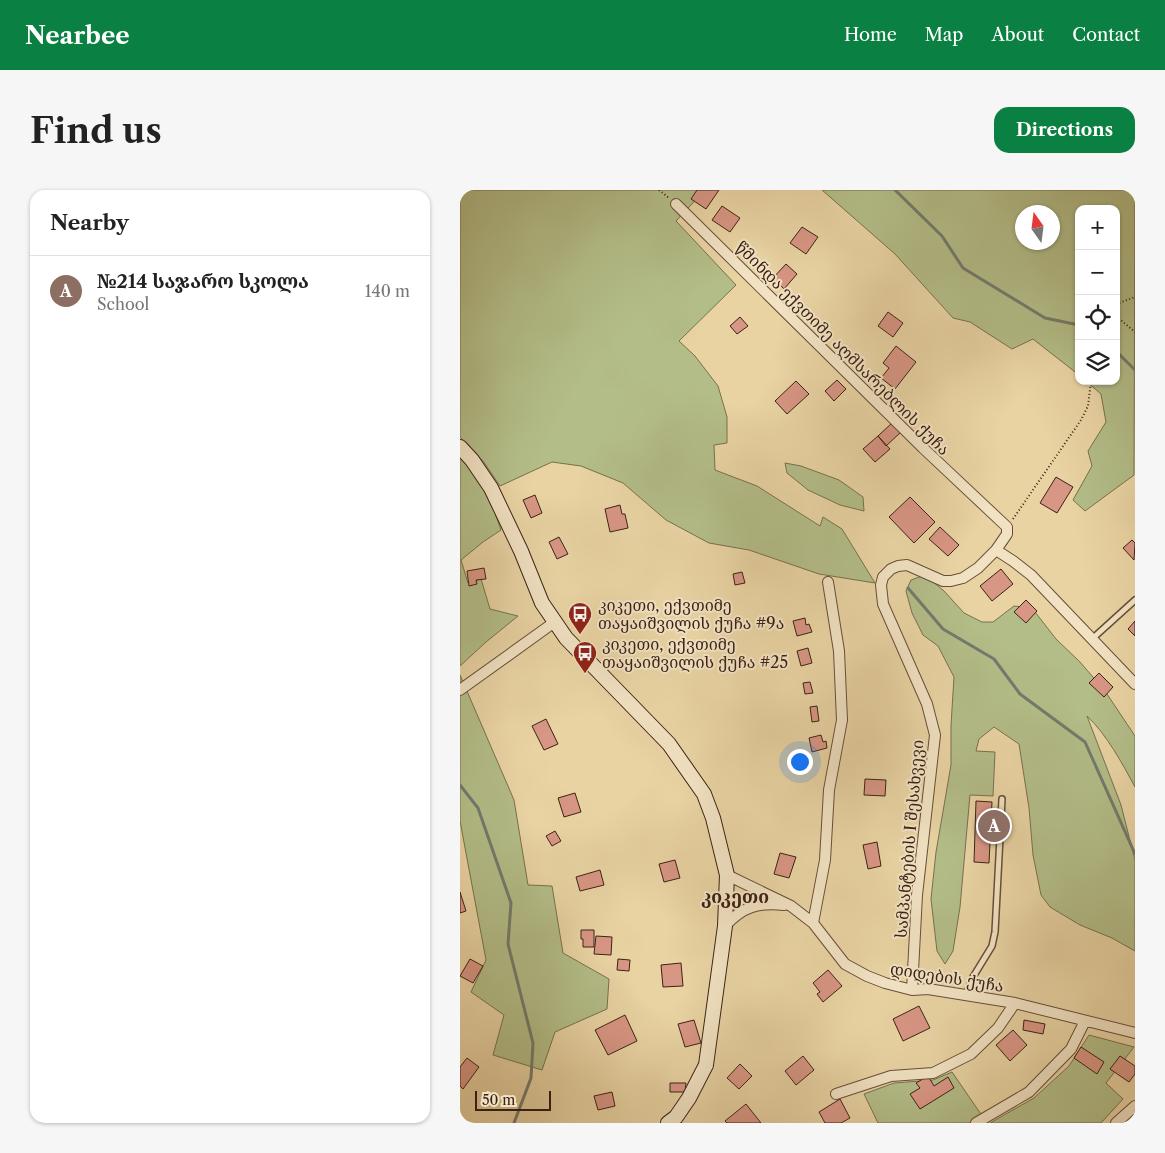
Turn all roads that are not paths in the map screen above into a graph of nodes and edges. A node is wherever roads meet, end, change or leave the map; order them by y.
1 (676, 204) road end
2 (460, 447) edge
3 (1007, 527) joint
4 (996, 550) junction
5 (828, 582) dead end
6 (1135, 600) edge
7 (556, 621) junction
8 (1092, 639) junction
9 (1135, 684) edge
10 (460, 690) edge
11 (1002, 800) dead end
12 (727, 875) junction
13 (791, 906) junction
14 (813, 923) junction
15 (725, 926) junction
16 (912, 990) junction
17 (966, 995) junction
18 (1015, 1003) junction
19 (1085, 1021) junction
20 (1135, 1033) edge
21 (836, 1094) dead end
22 (1135, 1106) edge
23 (668, 1123) edge
24 (976, 1123) edge
25 (1116, 1123) edge

1 - 3 street, წმინდა ექვთიმე აღმსარებლის ქუჩა
2 - 7 street
3 - 4 street, სამპანტების I შესახვევი
4 - 8 street
4 - 16 street, სამპანტების I შესახვევი
5 - 14 street
6 - 8 lane
7 - 10 street
7 - 12 street
8 - 9 street
11 - 17 lane
12 - 13 street, დიდების ქუჩა
12 - 15 street
13 - 14 street, დიდების ქუჩა
13 - 15 street
14 - 16 street, დიდების ქუჩა
15 - 23 street
16 - 17 street, დიდების ქუჩა
17 - 18 street, დიდების ქუჩა
18 - 19 street, დიდების ქუჩა
18 - 21 street
19 - 20 street, დიდების ქუჩა
19 - 24 street
22 - 25 street

